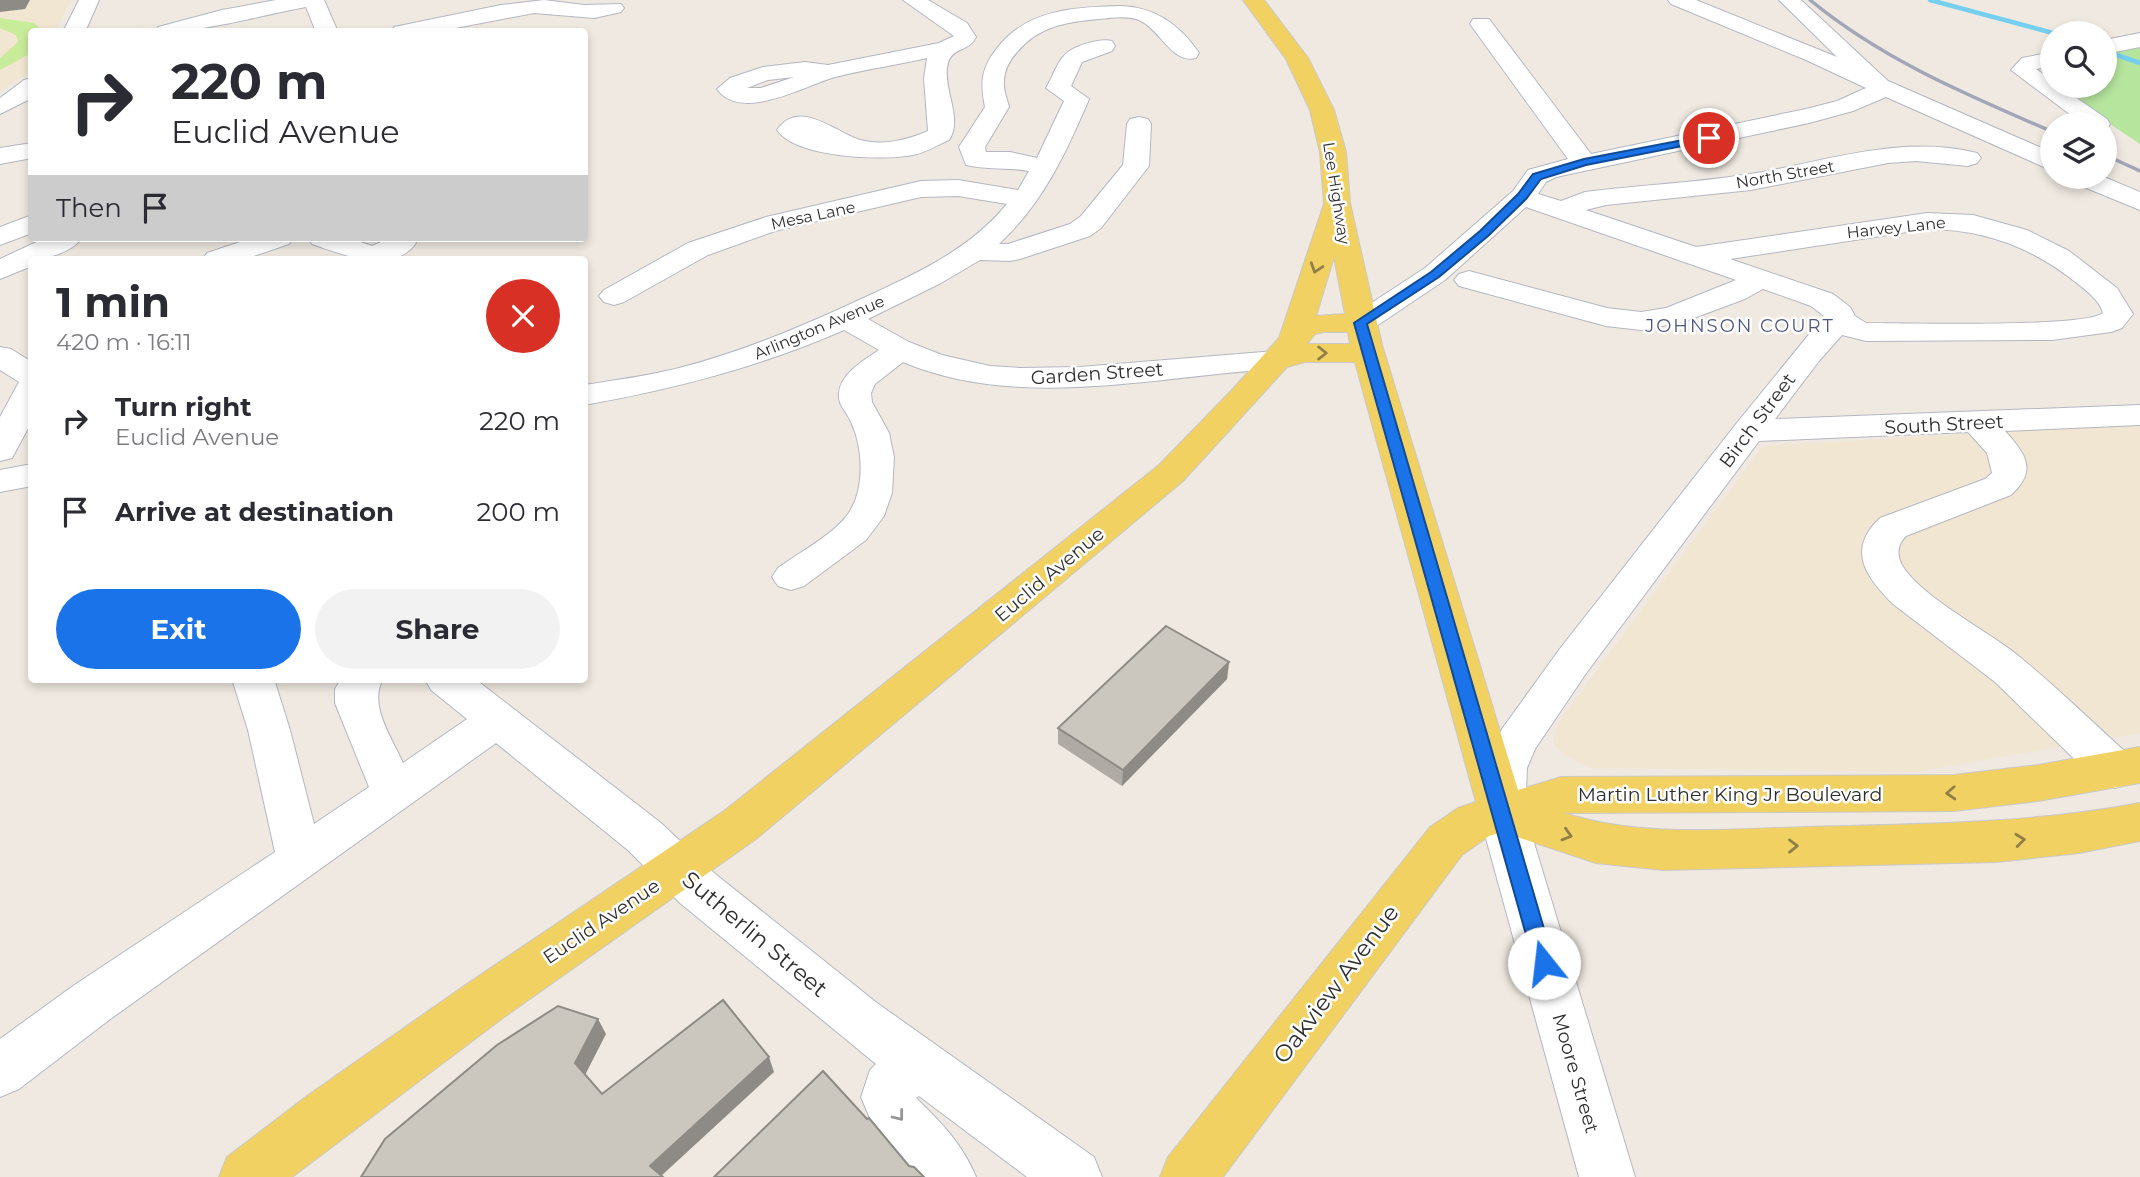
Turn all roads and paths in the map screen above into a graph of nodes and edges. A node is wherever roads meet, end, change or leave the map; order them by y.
1 (89, 0) edge
2 (313, 0) edge
3 (913, 0) edge
4 (1253, 0) edge
5 (1678, 0) edge
6 (1789, 0) edge
7 (235, 7) edge
8 (614, 8) dead end
9 (1481, 24) dead end
10 (76, 28) edge
11 (177, 28) edge
12 (325, 28) edge
13 (422, 28) edge
14 (2140, 40) edge
15 (2117, 45) edge
16 (1104, 46) dead end
17 (945, 48) junction
18 (1188, 53) dead end
19 (2040, 61) edge
20 (828, 72) dead end
21 (2040, 82) edge
22 (1880, 86) junction
23 (28, 89) edge
24 (28, 90) edge
25 (2062, 98) edge
26 (0, 102) edge
27 (0, 107) edge
28 (2081, 112) edge
29 (1139, 124) dead end
30 (853, 146) dead end
31 (28, 151) edge
32 (0, 156) edge
33 (2040, 157) edge
34 (1968, 158) dead end
35 (1584, 162) junction
36 (1046, 167) junction
37 (2110, 189) edge
38 (1025, 199) junction
39 (2140, 202) edge
40 (1337, 203) junction
41 (1511, 208) junction
42 (1567, 212) junction
43 (28, 225) edge
44 (0, 237) edge
45 (60, 242) edge
46 (267, 242) edge
47 (333, 242) edge
48 (402, 243) dead end
49 (974, 251) junction
50 (30, 256) edge
51 (226, 256) edge
52 (1694, 256) junction
53 (28, 257) edge
54 (0, 270) edge
55 (1760, 279) junction
56 (1469, 280) dead end
57 (614, 296) dead end
58 (846, 318) junction
59 (1840, 320) junction
60 (1364, 338) junction
61 (1285, 349) junction
62 (900, 350) junction
63 (0, 356) edge
64 (28, 374) edge
65 (28, 395) edge
66 (588, 395) edge
67 (2140, 415) edge
68 (1977, 422) junction
69 (1748, 431) junction
70 (0, 450) edge
71 (28, 476) edge
72 (0, 481) edge
73 (791, 577) dead end
74 (254, 683) edge
75 (360, 683) edge
76 (451, 683) edge
77 (497, 719) junction
78 (2128, 768) edge
79 (394, 793) junction
80 (1502, 813) junction
81 (2140, 821) edge
82 (300, 860) junction
83 (677, 869) junction
84 (914, 1061) junction
85 (0, 1071) edge
86 (247, 1177) edge
87 (947, 1177) edge
88 (1074, 1177) edge
89 (1188, 1177) edge
90 (1607, 1177) edge

1 - 10 street
2 - 7 street
2 - 12 street
3 - 17 street
4 - 40 main road, Lee Highway
5 - 22 street
6 - 22 street
7 - 11 street
8 - 13 street
9 - 35 street
14 - 15 street
16 - 36 street, Arlington Avenue
17 - 20 street
17 - 30 street
18 - 36 street
19 - 21 street
22 - 33 street
22 - 35 street
23 - 26 street
24 - 27 street
25 - 28 street
29 - 49 street
31 - 32 street
34 - 42 street, North Street
35 - 41 street
36 - 38 street, Arlington Avenue
37 - 39 street
38 - 49 street, Arlington Avenue
38 - 57 street, Mesa Lane
40 - 60 main road, Lee Highway
40 -> 61 main road
41 - 42 street
41 - 60 street
42 - 52 street
43 - 44 street
45 - 50 street
46 - 51 street
47 - 48 street
49 - 58 street, Arlington Avenue
52 - 55 street
52 - 59 street, Harvey Lane
53 - 54 street
55 - 56 street
55 - 59 street
58 - 62 street, Garden Street
58 - 66 street, Arlington Avenue
59 - 69 street, Birch Street
60 - 61 main road
60 - 80 main road, Moore Street
61 - 62 street, Garden Street
61 - 83 main road, Euclid Avenue
62 - 73 street
63 - 64 street
65 - 70 street
67 - 68 street, South Street
68 - 69 street, South Street
68 - 78 street
69 - 80 street, Birch Street
71 - 72 street
74 - 82 street
75 - 79 street
76 - 77 street, Sutherlin Street
77 - 79 street
77 - 83 street, Sutherlin Street
78 -> 80 main road, Martin Luther King Jr Boulevard
79 - 82 street
80 -> 81 main road
80 - 89 main road, Oakview Avenue
80 - 90 street, Moore Street
82 - 85 street
83 - 84 street, Sutherlin Street
83 - 86 main road, Euclid Avenue
84 -> 87 street
84 - 88 street, Sutherlin Street

